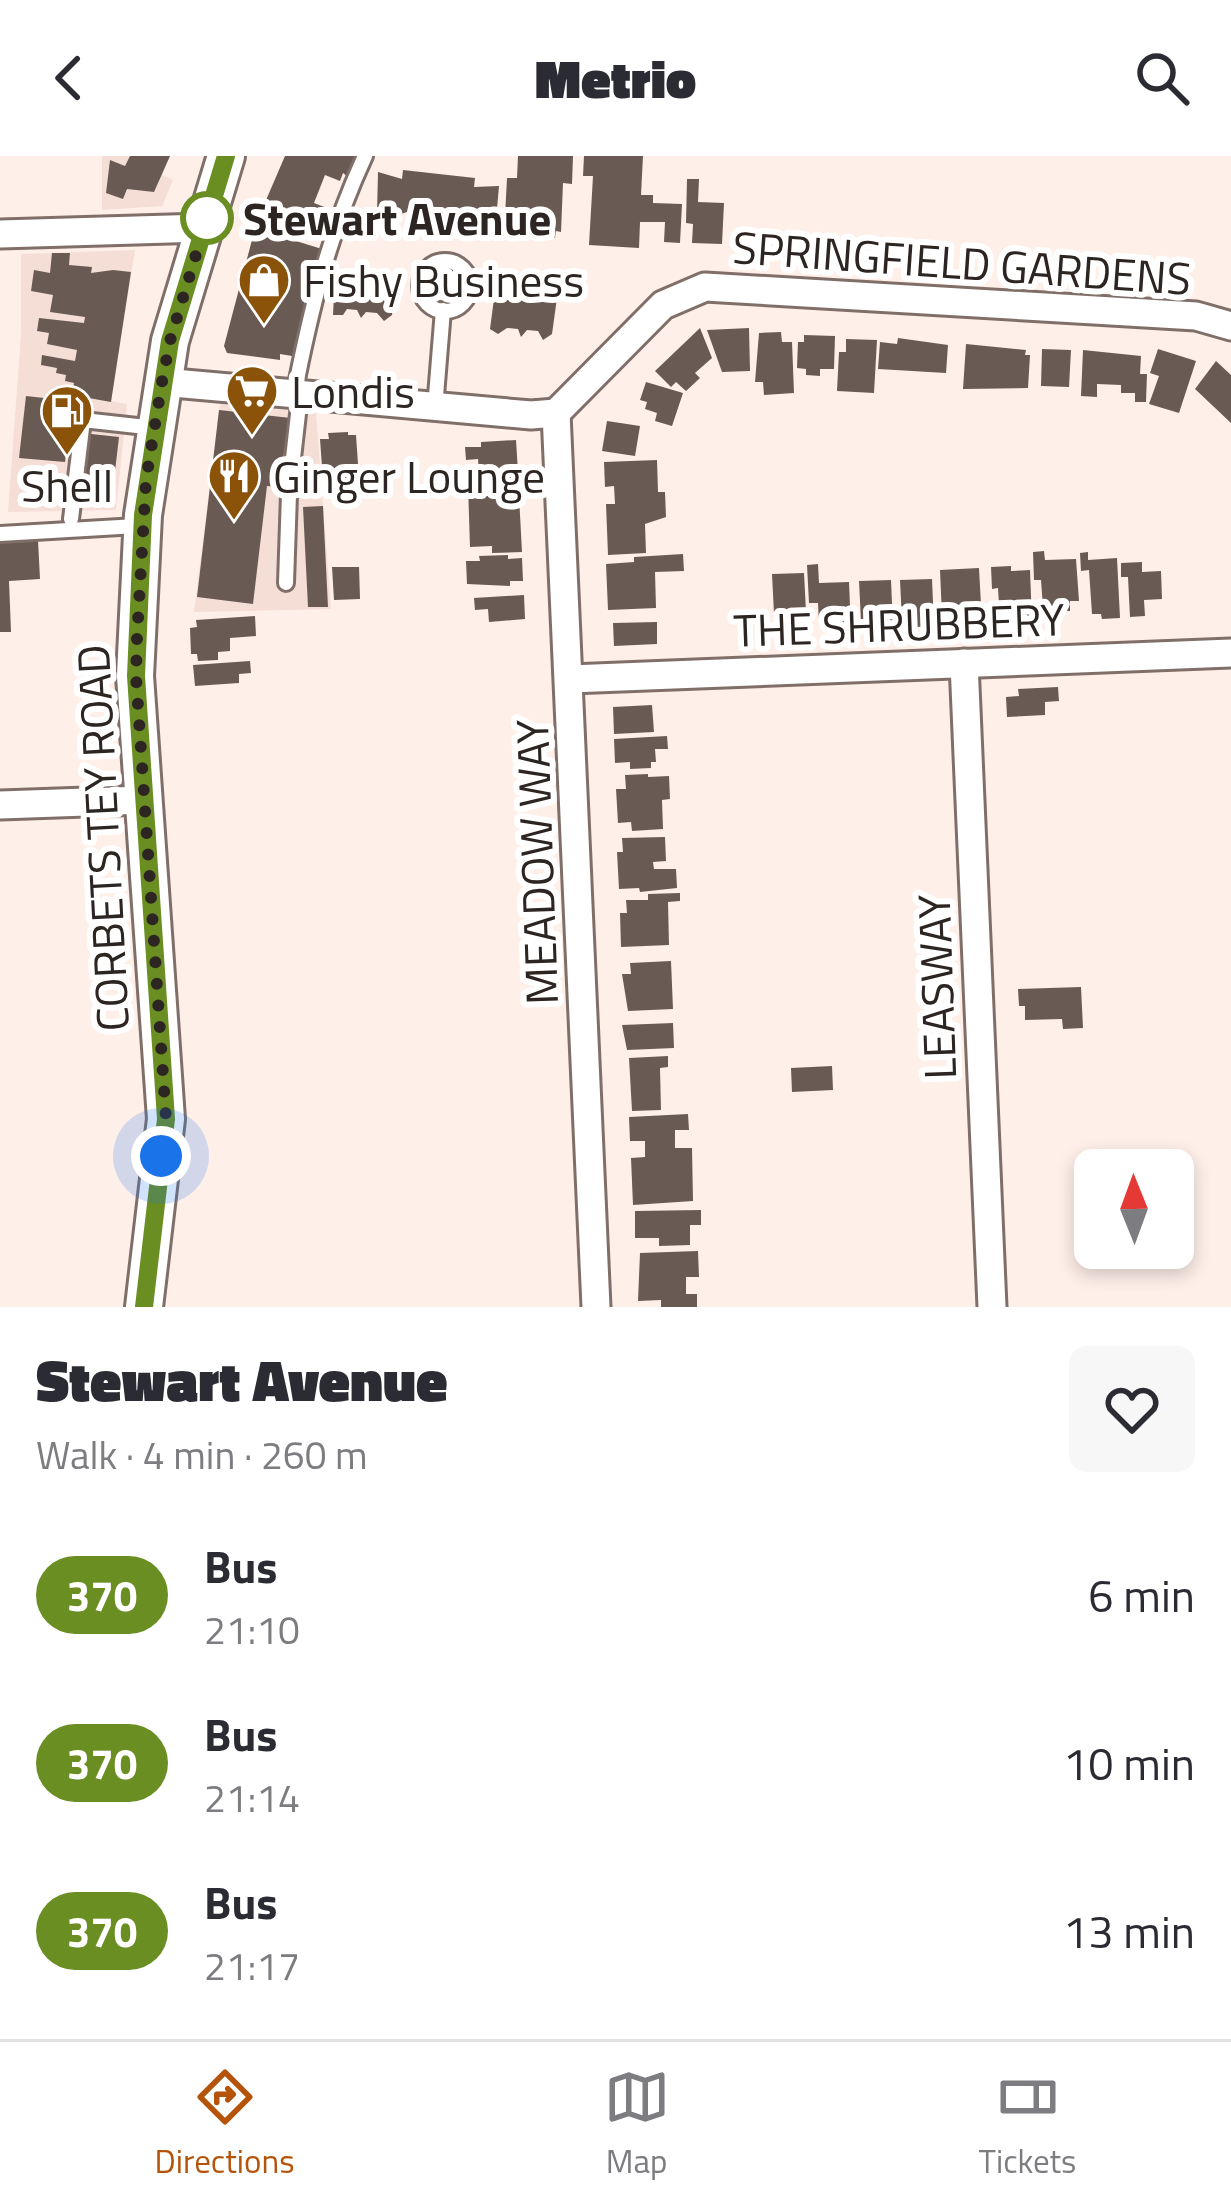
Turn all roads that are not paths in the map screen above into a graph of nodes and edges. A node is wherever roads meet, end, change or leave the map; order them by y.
1 (226, 156) edge
2 (365, 156) edge
3 (204, 228) junction
4 (0, 234) edge
5 (443, 310) dead end
6 (1231, 326) edge
7 (162, 382) junction
8 (297, 396) junction
9 (435, 408) junction
10 (556, 413) junction
11 (154, 428) junction
12 (71, 519) dead end
13 (142, 526) junction
14 (0, 534) edge
15 (286, 583) dead end
16 (1231, 653) edge
17 (964, 663) junction
18 (570, 680) junction
19 (144, 800) junction
20 (0, 805) edge
21 (144, 1307) edge
22 (596, 1307) edge
23 (992, 1307) edge

1 - 3 main road, CORBETS TEY ROAD
2 - 8 lane
3 - 4 street
3 - 7 main road, CORBETS TEY ROAD
5 - 9 lane
6 - 10 street, SPRINGFIELD GARDENS
7 - 8 street
7 - 11 main road, CORBETS TEY ROAD
8 - 9 street
8 - 15 lane
9 - 10 street
10 - 18 street, MEADOW WAY
11 - 12 lane
11 - 13 main road, CORBETS TEY ROAD
13 - 14 lane
13 - 19 main road, CORBETS TEY ROAD
16 - 17 street, THE SHRUBBERY
17 - 18 street, THE SHRUBBERY
17 - 23 street, LEASWAY
18 - 22 street, MEADOW WAY
19 - 20 street
19 - 21 main road, CORBETS TEY ROAD

